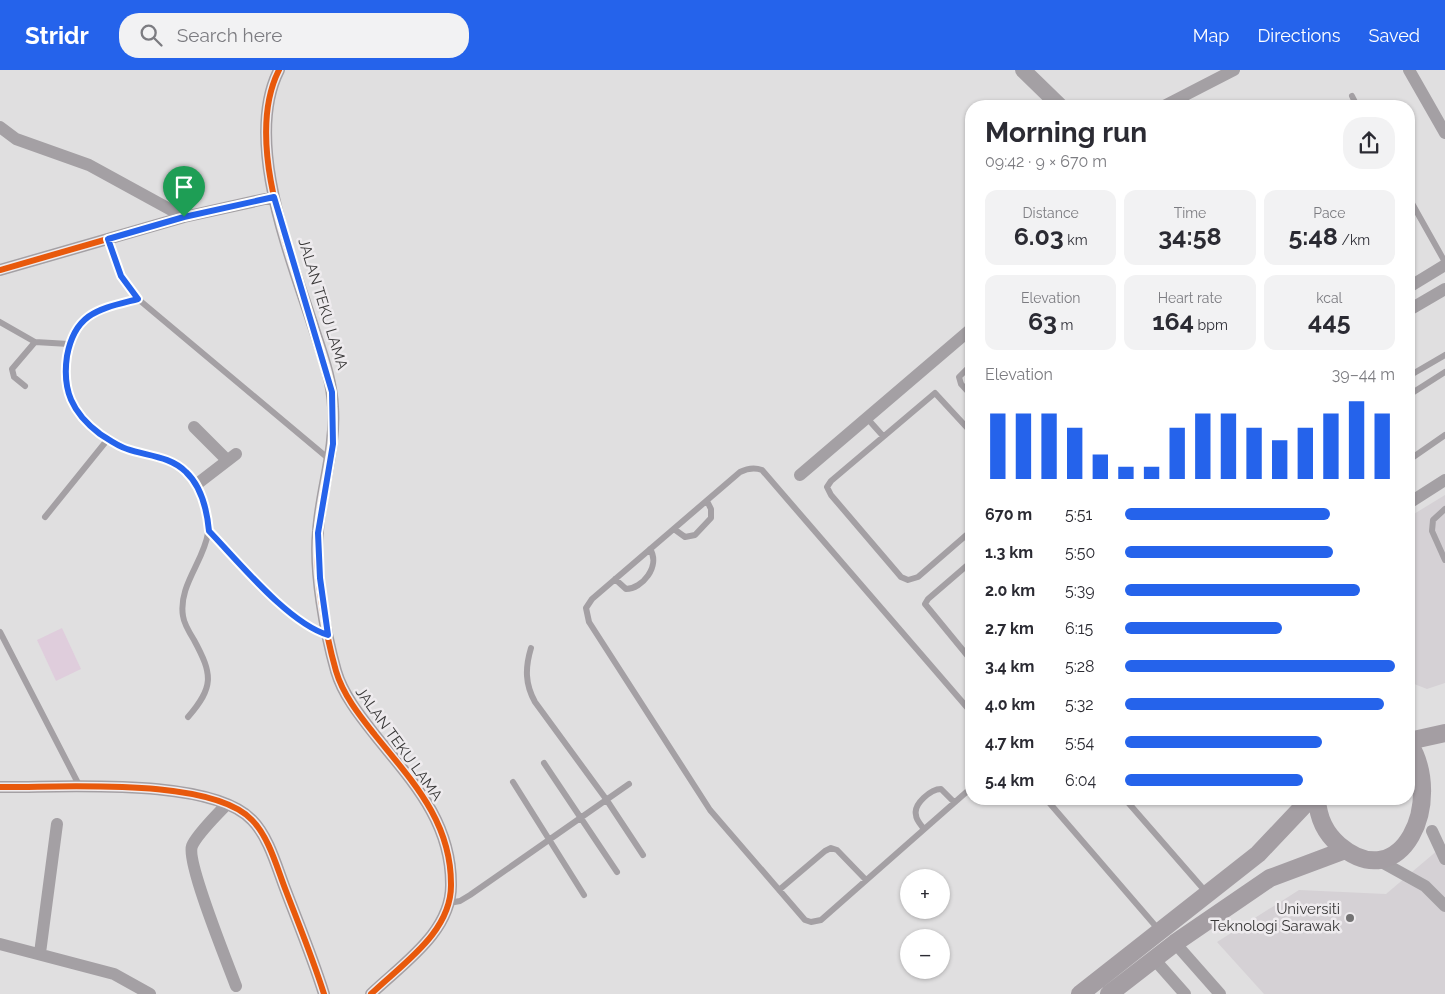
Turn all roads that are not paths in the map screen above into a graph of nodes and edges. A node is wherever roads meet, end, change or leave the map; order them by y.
1 (279, 70) edge
2 (1022, 70) edge
3 (1234, 70) edge
4 (1409, 70) edge
5 (1352, 96) dead end
6 (1054, 100) edge
7 (1176, 100) edge
8 (1354, 100) edge
9 (0, 127) edge
10 (1445, 133) edge
11 (274, 197) junction
12 (1415, 209) edge
13 (184, 217) junction
14 (108, 239) junction
15 (1445, 264) edge
16 (0, 270) edge
17 (1415, 283) edge
18 (1445, 289) edge
19 (138, 299) junction
20 (1415, 306) edge
21 (0, 322) edge
22 (965, 334) edge
23 (35, 342) junction
24 (69, 344) junction
25 (1445, 356) edge
26 (965, 371) edge
27 (1445, 372) edge
28 (1415, 373) edge
29 (25, 386) dead end
30 (965, 388) edge
31 (1415, 391) edge
32 (866, 417) junction
33 (965, 426) edge
34 (194, 428) dead end
35 (1445, 435) edge
36 (883, 436) junction
37 (108, 439) junction
38 (1415, 456) edge
39 (329, 460) junction
40 (800, 475) dead end
41 (1445, 480) edge
42 (197, 484) junction
43 (1415, 499) edge
44 (707, 501) junction
45 (1445, 509) edge
46 (44, 517) dead end
47 (674, 529) junction
48 (209, 531) junction
49 (965, 536) edge
50 (650, 549) junction
51 (1445, 560) edge
52 (965, 567) edge
53 (616, 579) junction
54 (0, 632) edge
55 (328, 635) junction
56 (531, 648) dead end
57 (965, 653) edge
58 (965, 705) edge
59 (188, 718) dead end
60 (1445, 733) edge
61 (1415, 740) edge
62 (1415, 747) edge
63 (544, 763) dead end
64 (1438, 779) dead end
65 (513, 782) dead end
66 (629, 784) dead end
67 (79, 785) junction
68 (0, 787) edge
69 (965, 793) edge
70 (606, 800) junction
71 (954, 802) junction
72 (226, 804) junction
73 (1051, 805) edge
74 (1130, 805) edge
75 (1304, 805) edge
76 (1317, 805) edge
77 (1439, 813) dead end
78 (580, 818) junction
79 (57, 824) dead end
80 (924, 829) junction
81 (1432, 831) junction
82 (549, 839) junction
83 (1345, 850) junction
84 (643, 855) dead end
85 (1445, 859) edge
86 (1378, 860) junction
87 (617, 872) dead end
88 (866, 880) junction
89 (779, 890) junction
90 (1207, 893) junction
91 (584, 894) dead end
92 (449, 903) junction
93 (1445, 906) edge
94 (1160, 931) junction
95 (1175, 943) junction
96 (0, 944) edge
97 (40, 953) junction
98 (1154, 959) junction
99 (236, 986) dead end
100 (150, 994) edge
101 (324, 994) edge
102 (370, 994) edge
103 (1080, 994) edge
104 (1109, 994) edge
105 (1185, 994) edge
106 (1220, 994) edge

1 - 11 street, JALAN TEKU LAMA
2 - 6 street
3 - 7 street
4 - 10 street
5 - 8 lane
9 - 13 street
11 - 13 street
11 - 39 street, JALAN TEKU LAMA
12 - 15 lane
13 - 14 street
14 - 16 street
14 - 19 lane
15 - 17 street
18 - 20 street
19 - 24 lane
19 - 39 lane
21 - 23 lane
22 - 32 street
23 - 24 lane
23 - 29 lane
24 - 37 lane
25 - 28 lane
26 - 30 lane
27 - 31 lane
32 - 36 lane
32 - 40 street
33 - 36 lane
34 - 42 street
35 - 38 lane
36 - 49 lane
37 - 42 lane
37 - 46 lane
39 - 55 street, JALAN TEKU LAMA
41 - 43 street
42 - 48 lane
44 - 47 lane
44 - 47 lane
44 - 58 lane
45 - 51 lane
47 - 50 lane
48 - 55 lane
48 - 59 lane
50 - 53 lane
50 - 53 lane
52 - 57 lane
53 - 89 lane
54 - 67 lane
55 - 92 street, JALAN TEKU LAMA
56 - 70 lane
60 - 61 main road
62 - 64 main road
63 - 78 lane
65 - 82 lane
66 - 70 lane
67 - 68 street
67 - 72 street
69 - 71 lane
70 - 78 lane
70 - 84 lane
71 - 80 lane
71 - 80 lane
72 - 99 street
72 - 101 street
73 - 94 lane
74 - 90 lane
75 - 90 main road
76 - 83 main road
77 - 81 main road
78 - 82 lane
78 - 87 lane
79 - 97 street
80 - 88 lane
81 - 85 street
81 - 86 main road
82 - 91 lane
82 - 92 lane
83 - 86 main road
83 - 95 main road
86 - 93 street
88 - 89 lane
88 - 89 lane
90 - 94 main road
92 - 102 street, JALAN TEKU LAMA
94 - 103 main road
95 - 98 main road
95 - 106 street
96 - 97 street
97 - 100 street
98 - 104 main road
98 - 105 street

